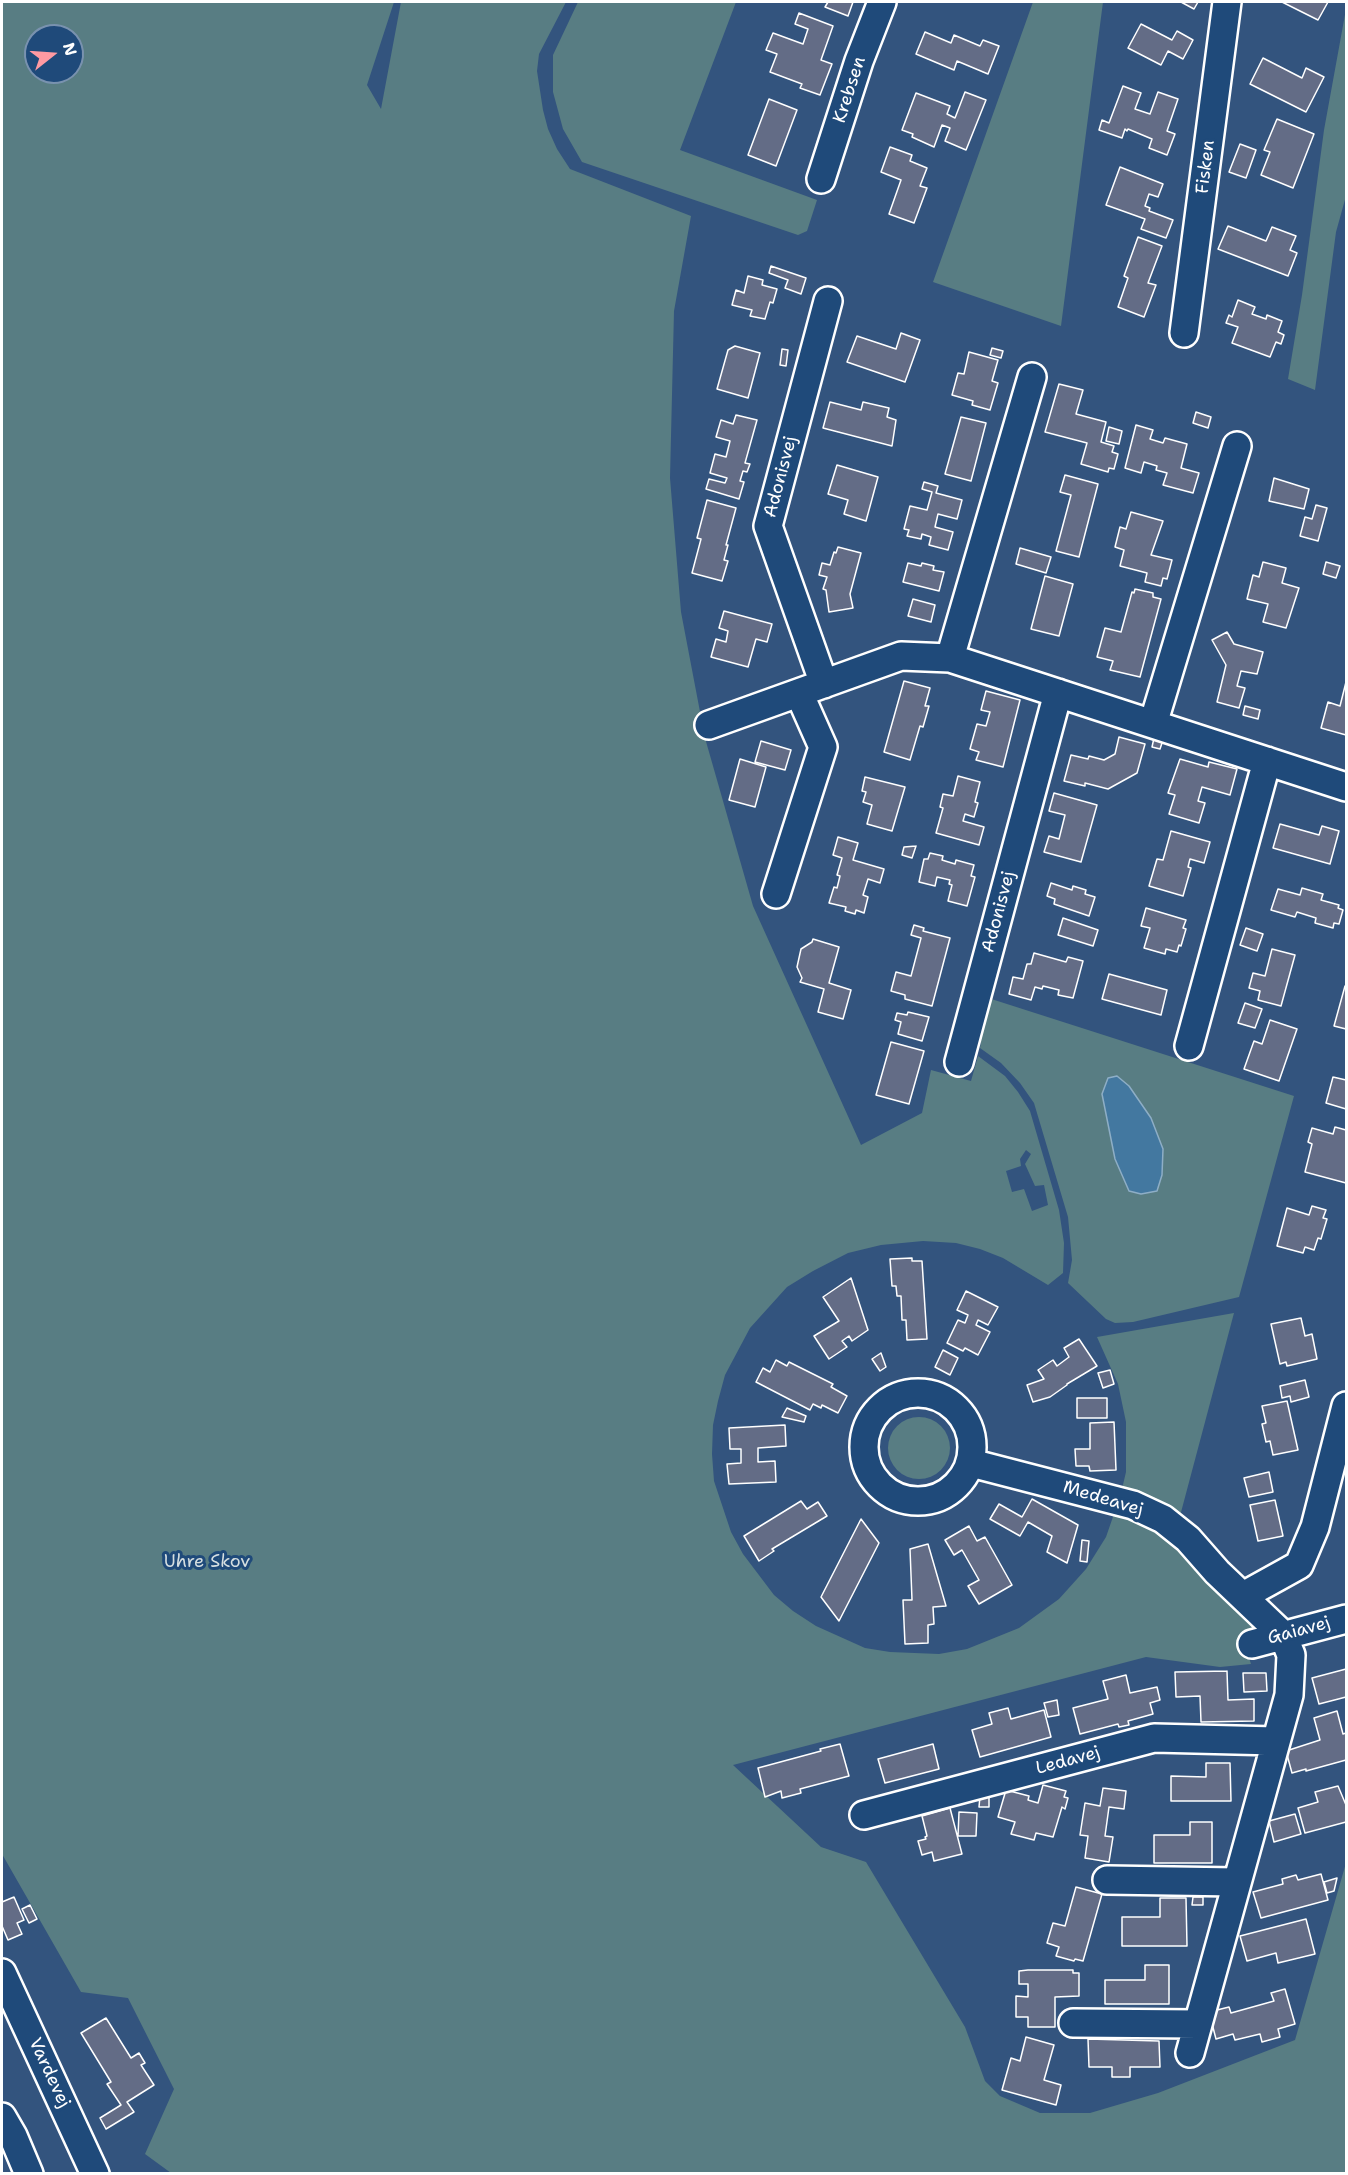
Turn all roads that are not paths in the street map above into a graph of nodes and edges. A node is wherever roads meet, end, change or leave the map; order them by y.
1 (882, 2) edge
2 (1227, 2) edge
3 (821, 179) dead end
4 (828, 301) dead end
5 (1184, 333) dead end
6 (1032, 377) dead end
7 (1237, 446) dead end
8 (950, 658) junction
9 (812, 688) junction
10 (1058, 693) junction
11 (1153, 724) junction
12 (709, 725) dead end
13 (1267, 761) junction
14 (1347, 787) edge
15 (776, 894) dead end
16 (1189, 1046) dead end
17 (959, 1062) dead end
18 (1347, 1406) edge
19 (971, 1462) junction
20 (1243, 1596) junction
21 (1347, 1619) edge
22 (1283, 1635) junction
23 (1252, 1644) dead end
24 (1276, 1741) junction
25 (864, 1815) dead end
26 (1107, 1880) dead end
27 (1237, 1882) junction
28 (2, 1973) edge
29 (1073, 2023) dead end
30 (1198, 2024) junction
31 (1190, 2053) dead end
32 (2, 2117) edge
33 (29, 2174) edge
34 (96, 2174) edge

1 - 3 street, Krebsen
2 - 5 street, Fisken
4 - 9 street, Adonisvej
6 - 8 street
7 - 11 street
8 - 9 street
8 - 10 street
9 - 12 street
9 - 15 street, Adonisvej
10 - 11 street
10 - 17 street, Adonisvej
11 - 13 street
13 - 14 street
13 - 16 street
18 - 20 street
19 - 19 street
19 - 20 street, Medeavej
20 - 22 street, Medeavej
21 - 22 street, Gaiavej
22 - 23 street, Gaiavej
22 - 24 street
24 - 25 street, Ledavej
24 - 27 street
26 - 27 street
27 - 30 street
28 - 34 street, Vardevej
29 - 30 street
30 - 31 street
32 - 33 street

